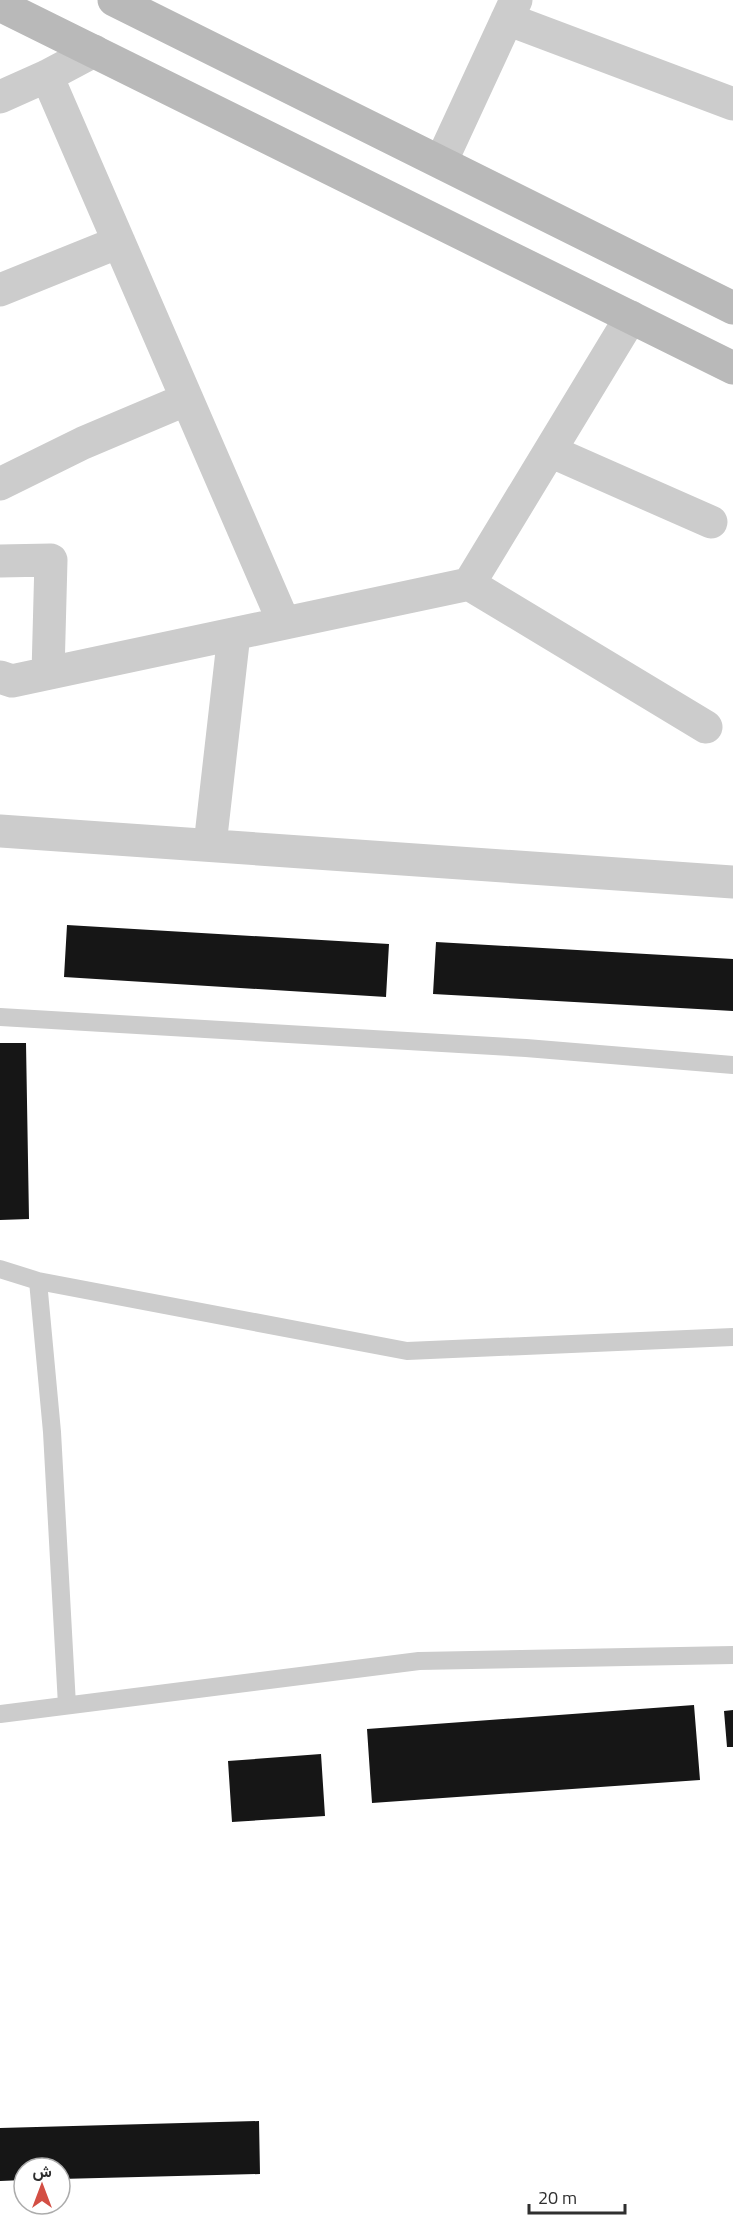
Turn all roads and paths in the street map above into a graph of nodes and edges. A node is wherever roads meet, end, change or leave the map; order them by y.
1 (114, 0) edge
2 (0, 5) edge
3 (511, 9) edge
4 (94, 51) junction
5 (47, 76) junction
6 (0, 97) edge
7 (733, 104) edge
8 (441, 162) junction
9 (119, 242) junction
10 (0, 290) edge
11 (733, 308) edge
12 (631, 317) junction
13 (733, 368) edge
14 (187, 399) junction
15 (549, 451) junction
16 (0, 484) edge
17 (711, 522) dead end
18 (0, 561) edge
19 (469, 584) junction
20 (284, 623) junction
21 (234, 634) junction
22 (48, 673) junction
23 (0, 677) edge
24 (706, 727) dead end
25 (0, 831) edge
26 (210, 845) junction
27 (733, 882) edge
28 (0, 1017) edge
29 (733, 1065) edge
30 (0, 1269) edge
31 (38, 1281) junction
32 (733, 1337) edge
33 (733, 1655) edge
34 (67, 1705) junction
35 (0, 1714) edge

1 - 8 street
2 - 4 street
3 - 7 street
3 - 8 street
4 - 5 street
4 - 12 street
5 - 6 street
5 - 9 street
8 - 11 street
9 - 10 street
9 - 14 street
12 - 13 street
12 - 15 street
14 - 16 street
14 - 20 street
15 - 17 street
15 - 19 street
18 - 22 street
19 - 20 street
19 - 24 street
20 - 21 street
21 - 22 street
21 - 26 street
22 - 23 street
25 - 26 street
26 - 27 street
28 - 29 lane
30 - 31 lane
31 - 32 lane
31 - 34 lane
33 - 34 lane
34 - 35 lane

